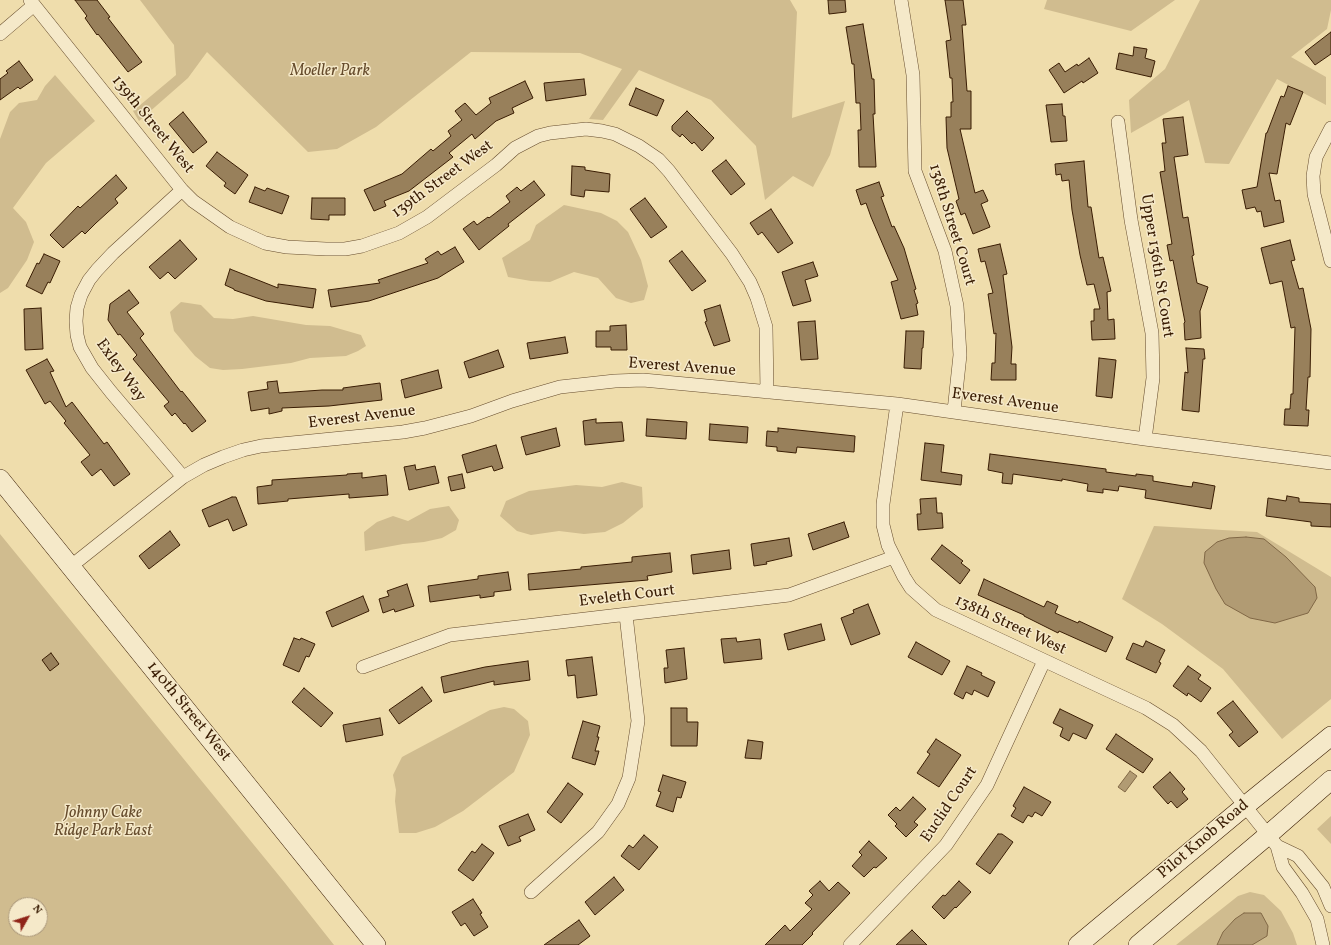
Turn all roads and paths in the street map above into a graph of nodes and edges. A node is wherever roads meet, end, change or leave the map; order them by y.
1 (901, 0) edge
2 (32, 2) edge
3 (0, 34) edge
4 (1118, 122) dead end
5 (1331, 128) edge
6 (182, 190) junction
7 (1331, 261) edge
8 (767, 392) junction
9 (897, 404) junction
10 (954, 411) junction
11 (1145, 439) junction
12 (1331, 462) edge
13 (183, 477) junction
14 (0, 479) edge
15 (894, 557) junction
16 (70, 567) junction
17 (626, 615) junction
18 (1044, 661) junction
19 (363, 667) dead end
20 (1331, 736) edge
21 (1331, 780) edge
22 (1245, 806) junction
23 (1273, 840) junction
24 (531, 892) dead end
25 (1331, 906) edge
26 (1325, 926) edge
27 (376, 945) edge
28 (850, 945) edge
29 (1078, 945) edge
30 (1138, 945) edge
31 (1323, 945) edge

1 - 10 street, 138th Street Court
2 - 3 street
2 - 6 street, 139th Street West
4 - 11 street, Upper 136th St Court
5 - 7 street
6 - 8 street, 139th Street West
6 - 13 street, Exley Way
8 - 9 street, Everest Avenue
8 - 13 street, Everest Avenue
9 - 10 street, Everest Avenue
9 - 15 street, 138th Street West
10 - 11 street, Everest Avenue
11 - 12 street, Everest Avenue
13 - 16 street, Everest Avenue
14 - 16 street, 140th Street West
15 - 17 street, Eveleth Court
15 - 18 street, 138th Street West
16 - 27 street, 140th Street West
17 - 19 street, Eveleth Court
17 - 24 street
18 - 22 street, 138th Street West
18 - 28 street, Euclid Court
20 - 22 street, Pilot Knob Road
21 - 23 street
22 - 23 street, 138th Street West
22 - 29 street, Pilot Knob Road
23 - 25 street
23 - 26 street
23 - 30 street
26 - 31 street

